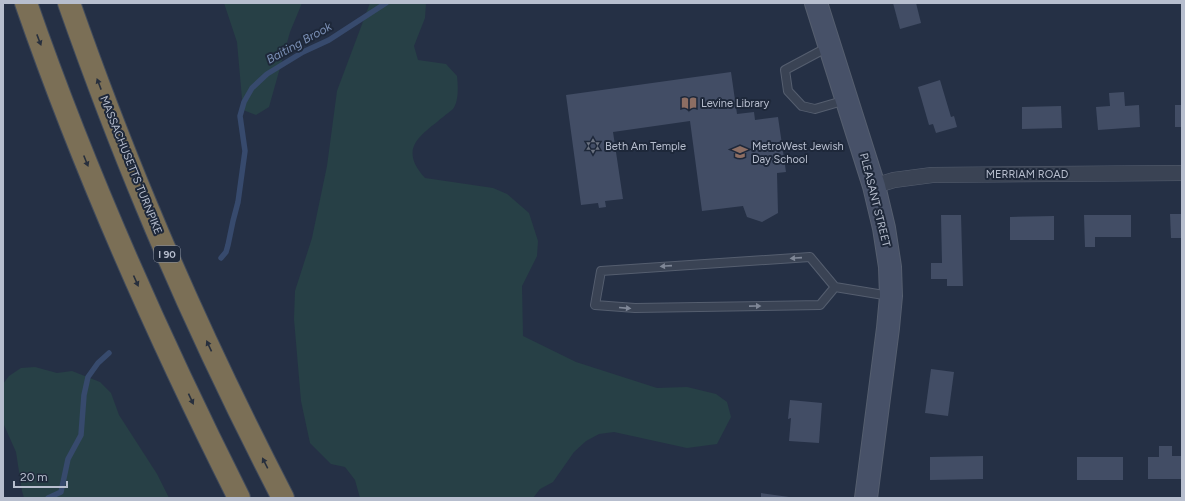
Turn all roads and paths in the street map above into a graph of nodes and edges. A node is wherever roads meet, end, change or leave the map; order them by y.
1 (26, 3) edge
2 (69, 3) edge
3 (816, 3) edge
4 (830, 46) junction
5 (847, 100) junction
6 (1182, 173) edge
7 (874, 186) junction
8 (835, 287) junction
9 (891, 296) junction
10 (239, 498) edge
11 (283, 498) edge
12 (866, 498) edge

1 -> 10 highway
11 -> 2 highway, MASSACHUSETTS TURNPIKE / I 90
3 - 4 main road, PLEASANT STREET
4 - 5 main road, PLEASANT STREET
4 - 5 lane
5 - 7 main road, PLEASANT STREET
6 - 7 street, MERRIAM ROAD
7 - 9 main road, PLEASANT STREET
8 -> 8 lane
8 - 9 lane
9 - 12 main road, PLEASANT STREET

